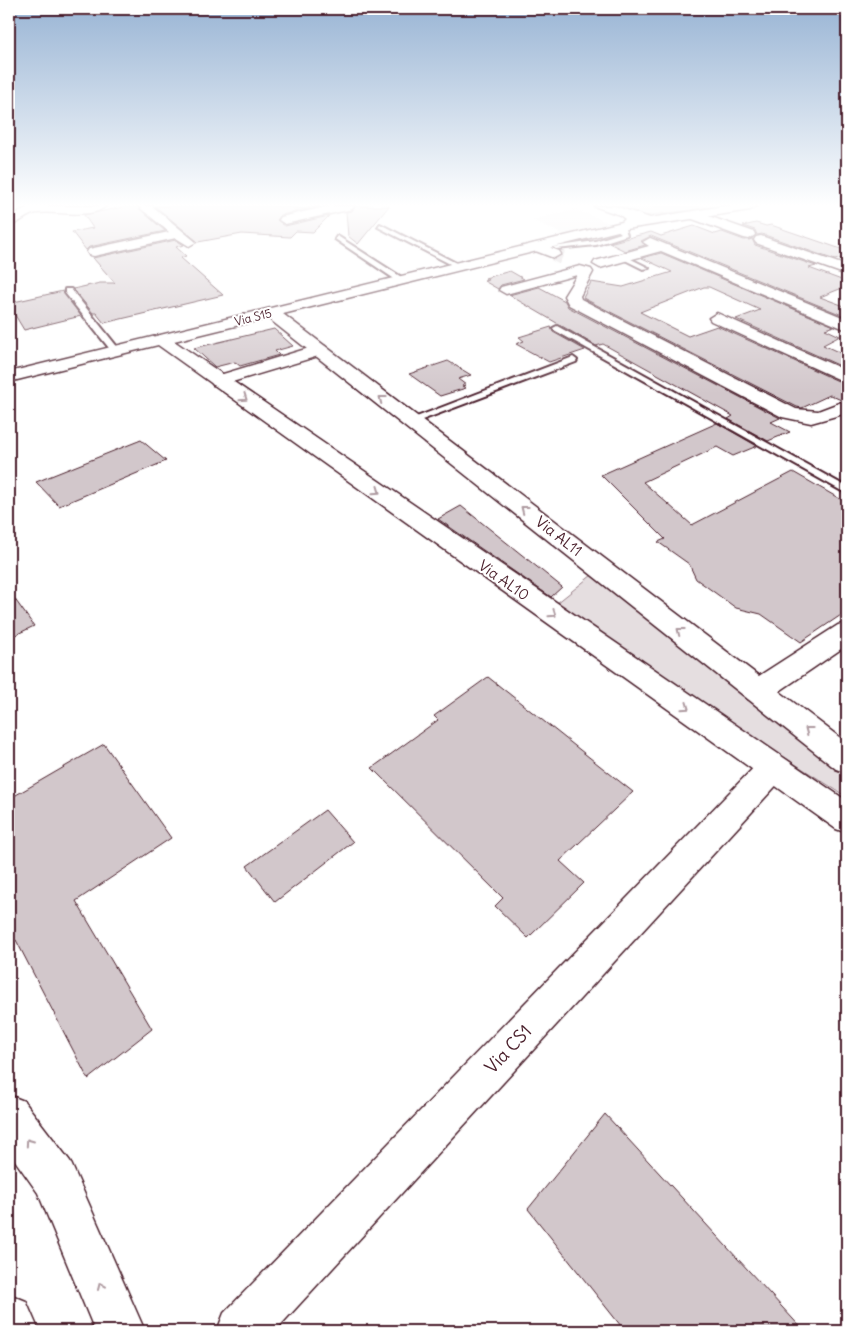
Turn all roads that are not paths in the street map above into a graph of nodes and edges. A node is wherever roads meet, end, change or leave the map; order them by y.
1 (384, 269) edge
2 (448, 269) edge
3 (548, 269) edge
4 (570, 269) edge
5 (714, 269) edge
6 (402, 280) junction
7 (506, 290) dead end
8 (68, 291) dead end
9 (271, 312) junction
10 (716, 318) dead end
11 (847, 325) edge
12 (558, 328) dead end
13 (161, 340) junction
14 (318, 350) junction
15 (116, 351) junction
16 (573, 360) dead end
17 (9, 377) edge
18 (847, 378) edge
19 (219, 381) junction
20 (847, 406) edge
21 (411, 421) junction
22 (847, 491) edge
23 (847, 632) edge
24 (758, 691) junction
25 (847, 760) edge
26 (773, 768) junction
27 (846, 818) edge
28 (9, 1116) edge
29 (9, 1318) edge
30 (14, 1331) edge
31 (120, 1331) edge
32 (242, 1331) edge

1 - 6 lane
2 - 6 street, Via S15
3 - 7 street
4 - 20 street
5 - 11 street
6 - 9 street, Via S15
8 - 15 lane
9 - 13 street, Via S15
9 - 14 street, Via AL11
10 - 18 street
12 - 22 lane
13 - 15 street, Via S15
13 - 19 street, Via AL10
14 - 19 street
21 -> 14 street, Via AL11
15 - 17 street, Via S15
16 - 21 lane
19 -> 26 street, Via AL10
24 -> 21 street, Via AL11
23 - 24 street
25 -> 24 street, Via AL11
26 - 27 street, Via AL10
26 - 32 street, Via CS1
31 -> 28 street
29 - 30 street

